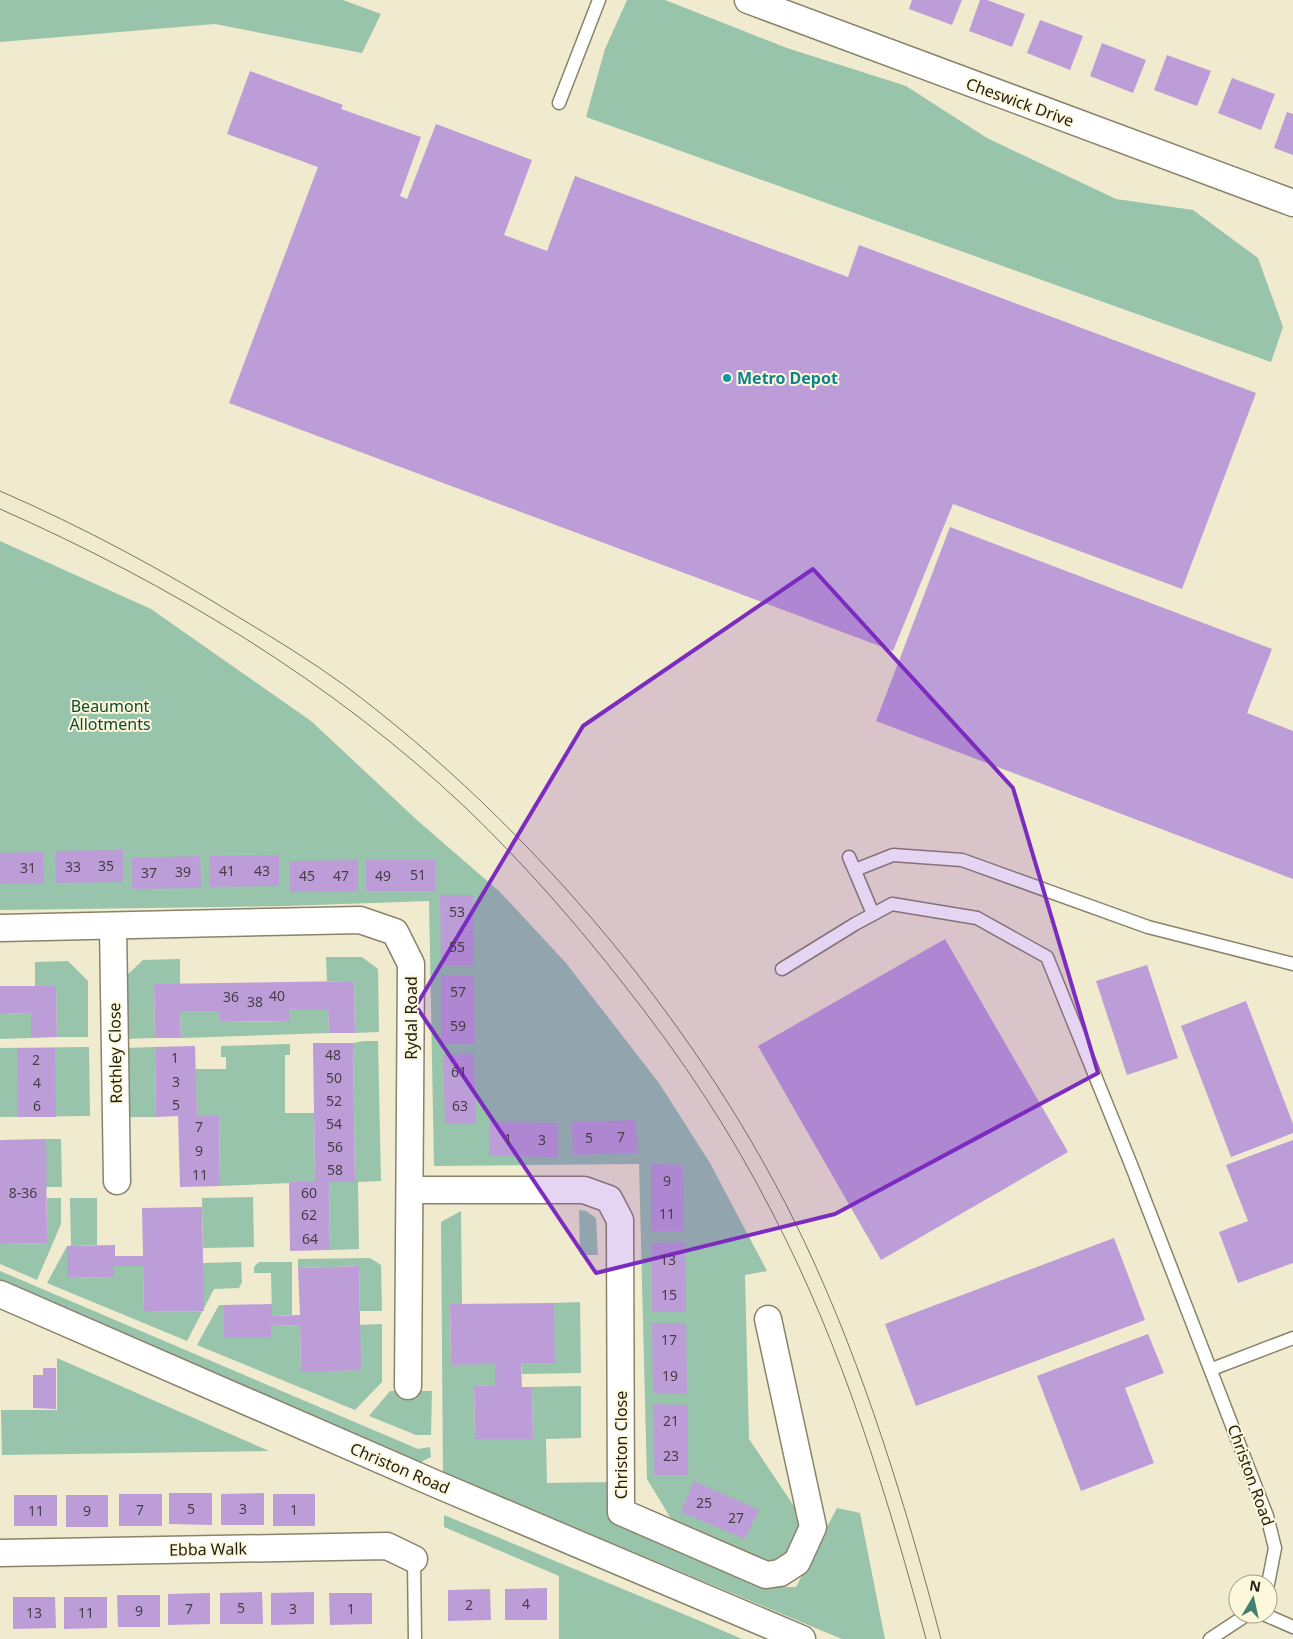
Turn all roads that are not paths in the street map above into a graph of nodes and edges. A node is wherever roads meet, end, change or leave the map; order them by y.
1 (598, 0) edge
2 (748, 0) edge
3 (559, 102) dead end
4 (1293, 203) edge
5 (849, 857) dead end
6 (855, 870) junction
7 (873, 914) junction
8 (113, 926) junction
9 (0, 928) edge
10 (1293, 964) edge
11 (782, 970) dead end
12 (117, 1181) dead end
13 (410, 1190) junction
14 (0, 1294) edge
15 (768, 1320) dead end
16 (1293, 1338) edge
17 (1212, 1369) junction
18 (408, 1386) dead end
19 (0, 1552) edge
20 (414, 1559) joint
21 (1270, 1574) edge
22 (1278, 1620) edge
23 (1233, 1624) edge
24 (1293, 1627) edge
25 (415, 1639) edge
26 (802, 1639) edge
27 (1210, 1639) edge

1 - 3 lane
2 - 4 street, Cheswick Drive
5 - 6 lane
6 - 7 lane
6 - 10 lane
7 - 11 lane, Christon Road
7 - 17 lane, Christon Road
8 - 9 street, Rydal Road
8 - 12 street, Rothley Close
8 - 13 street, Rydal Road
13 - 15 street, Christon Close
13 - 18 street, Rydal Road
14 - 26 street, Christon Road
16 - 17 lane
17 - 21 lane, Christon Road
19 - 20 street, Ebba Walk
20 - 25 lane
22 - 24 lane
23 - 27 lane

